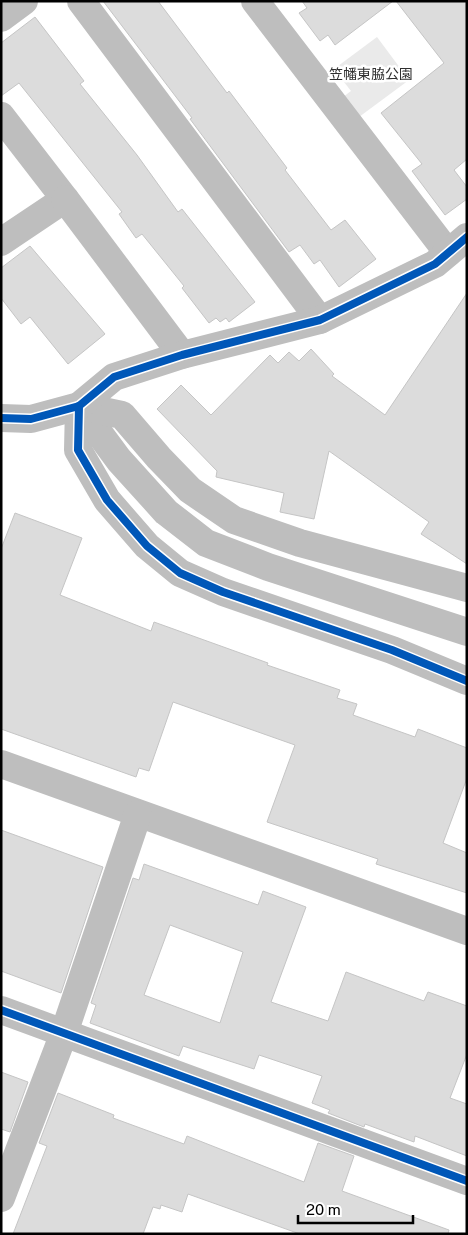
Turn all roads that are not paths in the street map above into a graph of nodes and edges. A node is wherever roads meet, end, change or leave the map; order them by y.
1 (24, 1) edge
2 (81, 1) edge
3 (255, 1) edge
4 (1, 18) edge
5 (1, 116) edge
6 (65, 199) junction
7 (1, 242) edge
8 (457, 245) edge
9 (320, 320) junction
10 (182, 355) junction
11 (79, 406) junction
12 (1, 418) edge
13 (467, 588) edge
14 (467, 632) edge
15 (467, 681) edge
16 (1, 764) edge
17 (138, 814) junction
18 (467, 932) edge
19 (1, 1010) edge
20 (64, 1033) junction
21 (467, 1181) edge
22 (1, 1198) edge

1 - 4 street
2 - 9 street
3 - 8 street
5 - 6 street
6 - 7 street
6 - 10 street
8 - 9 street
9 - 10 street
10 - 11 street
11 - 12 street
11 - 13 street
11 - 14 street
11 - 15 street
16 - 17 street
17 - 18 street
17 - 20 street
19 - 20 street
20 - 21 street
20 - 22 street

